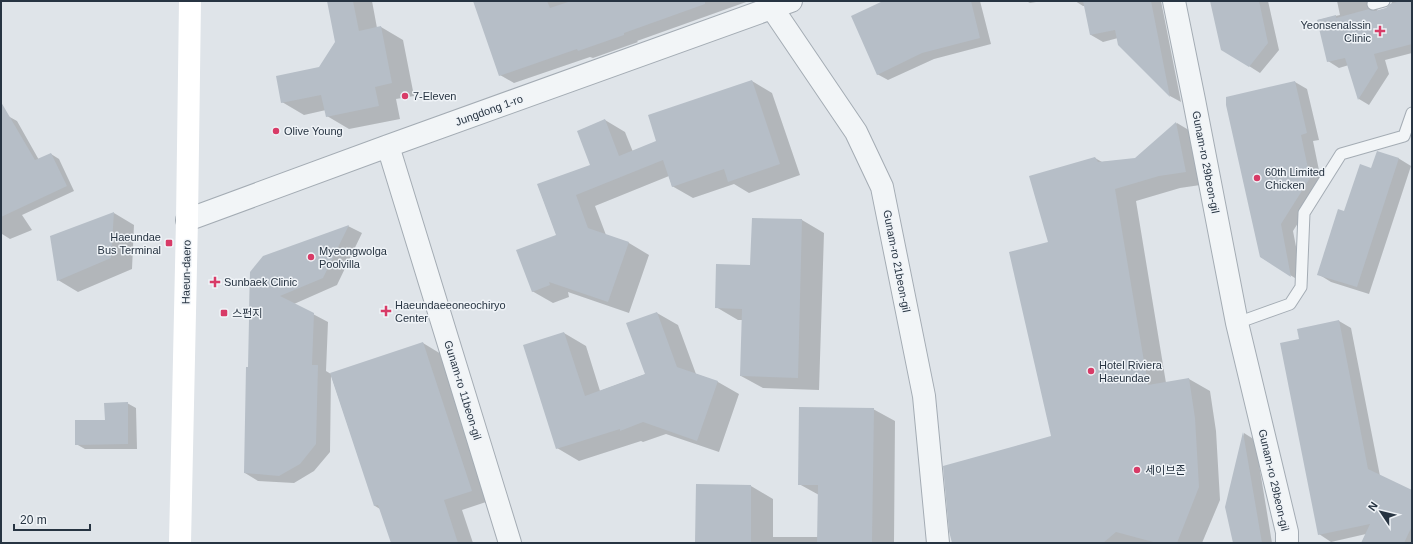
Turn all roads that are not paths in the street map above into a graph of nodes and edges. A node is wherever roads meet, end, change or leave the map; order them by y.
1 (190, 1) edge
2 (1174, 1) edge
3 (778, 3) edge
4 (1412, 113) edge
5 (388, 146) junction
6 (187, 220) junction
7 (1237, 323) junction
8 (180, 543) edge
9 (510, 543) edge
10 (938, 543) edge
11 (1287, 543) edge

1 - 6 main road, Haeun-daero
2 - 7 street, Gunam-ro 29beon-gil
3 - 5 street, Jungdong 1-ro
3 - 10 street, Gunam-ro 21beon-gil
4 - 7 lane
5 - 6 street, Jungdong 1-ro
5 - 9 street, Gunam-ro 11beon-gil
6 - 8 main road, Haeun-daero
7 - 11 street, Gunam-ro 29beon-gil

